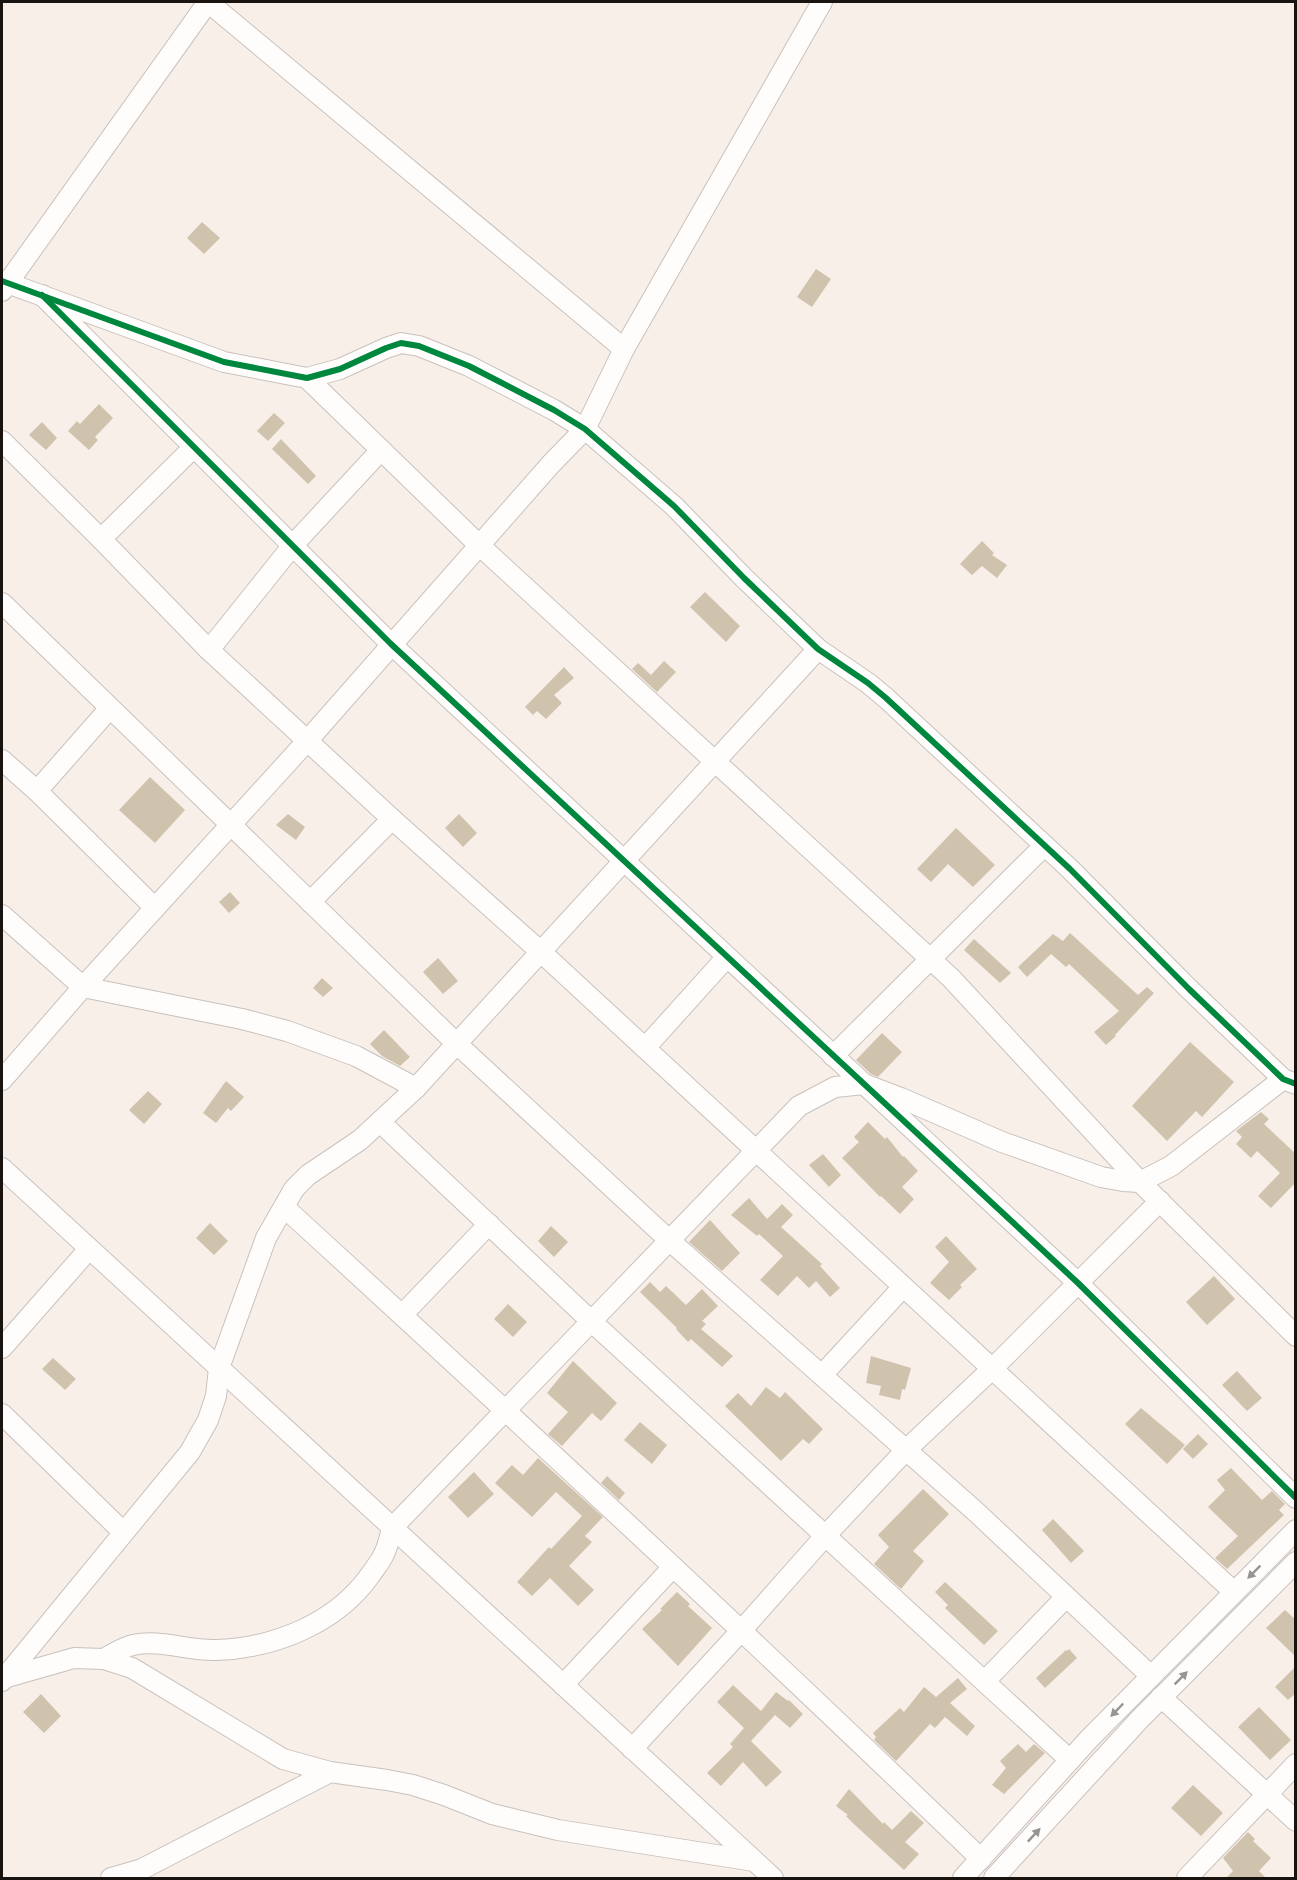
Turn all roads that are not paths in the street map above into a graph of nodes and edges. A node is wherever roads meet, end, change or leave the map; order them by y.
1 (208, 2) edge
2 (822, 2) edge
3 (3, 284) edge
4 (42, 296) junction
5 (624, 349) junction
6 (307, 378) junction
7 (585, 429) junction
8 (2, 441) edge
9 (194, 447) junction
10 (381, 450) junction
11 (101, 539) junction
12 (293, 545) junction
13 (479, 545) junction
14 (2, 603) edge
15 (391, 644) junction
16 (818, 649) junction
17 (209, 650) junction
18 (110, 708) junction
19 (308, 740) junction
20 (2, 760) edge
21 (715, 761) junction
22 (37, 791) junction
23 (392, 819) junction
24 (230, 825) junction
25 (1044, 846) junction
26 (624, 861) junction
27 (309, 902) junction
28 (155, 908) junction
29 (2, 915) edge
30 (541, 952) junction
31 (727, 957) junction
32 (931, 959) junction
33 (83, 987) junction
34 (457, 1044) junction
35 (645, 1048) junction
36 (833, 1056) junction
37 (2, 1080) edge
38 (1289, 1082) edge
39 (864, 1084) junction
40 (416, 1089) junction
41 (380, 1122) junction
42 (755, 1151) junction
43 (2, 1168) edge
44 (1140, 1182) junction
45 (1160, 1201) junction
46 (284, 1207) junction
47 (489, 1224) junction
48 (669, 1240) junction
49 (89, 1249) junction
50 (1078, 1283) junction
51 (903, 1287) junction
52 (402, 1315) junction
53 (591, 1321) junction
54 (1296, 1336) edge
55 (2, 1347) edge
56 (219, 1368) junction
57 (992, 1369) junction
58 (822, 1375) junction
59 (506, 1410) junction
60 (2, 1414) edge
61 (906, 1450) junction
62 (1296, 1498) edge
63 (392, 1528) junction
64 (1296, 1530) edge
65 (123, 1532) junction
66 (826, 1535) junction
67 (1296, 1562) edge
68 (673, 1567) junction
69 (1234, 1592) junction
70 (1066, 1597) junction
71 (741, 1631) junction
72 (104, 1659) junction
73 (1151, 1676) junction
74 (2, 1677) edge
75 (984, 1681) junction
76 (563, 1685) junction
77 (1161, 1698) junction
78 (632, 1749) junction
79 (1070, 1760) junction
80 (1296, 1764) edge
81 (330, 1772) junction
82 (1266, 1795) junction
83 (1296, 1821) edge
84 (981, 1859) junction
85 (754, 1861) junction
86 (1004, 1875) edge
87 (111, 1878) edge
88 (773, 1878) edge
89 (963, 1878) edge
90 (1186, 1878) edge

1 - 3 street
1 - 5 street
2 - 5 street
3 - 4 street
4 - 6 street
4 - 9 street
5 - 7 street
6 - 7 street
6 - 10 street
7 - 13 street
7 - 16 street
8 - 11 street
9 - 11 street
9 - 12 street
10 - 12 street
10 - 13 street
11 - 17 street
12 - 15 street
12 - 17 street
13 - 15 street
13 - 21 street
14 - 18 street
15 - 19 street
15 - 26 street
16 - 21 street
16 - 25 street
17 - 19 street
18 - 22 street
18 - 24 street
19 - 23 street
19 - 24 street
20 - 22 street
21 - 26 street
21 - 32 street
22 - 28 street
23 - 27 street
23 - 30 street
24 - 27 street
24 - 28 street
25 - 32 street
25 - 38 street
26 - 30 street
26 - 31 street
27 - 34 street
28 - 33 street
29 - 33 street
30 - 34 street
30 - 35 street
31 - 35 street
31 - 36 street
32 - 36 street
32 - 44 street
33 - 37 street
33 - 40 street
34 - 40 street
34 - 48 street
35 - 42 street
36 - 39 street
38 - 44 street
39 - 42 street
39 - 44 street
39 - 50 street
40 - 41 street
41 - 46 street
41 - 47 street
42 - 48 street
42 - 51 street
43 - 49 street
44 - 45 street
45 - 50 street
45 - 54 street
46 - 52 street
46 - 56 street
47 - 52 street
47 - 53 street
48 - 53 street
48 - 58 street
49 - 55 street
49 - 56 street
50 - 57 street
50 - 62 street
51 - 57 street
51 - 58 street
52 - 59 street
53 - 59 street
53 - 66 street
56 - 63 street
56 - 65 street
57 - 61 street
57 - 69 street
58 - 61 street
59 - 63 street
59 - 68 street
60 - 65 street
61 - 66 street
61 - 70 street
63 - 72 street
63 - 76 street
64 -> 69 street
65 - 74 street
66 - 71 street
66 - 75 street
77 -> 67 street
68 - 71 street
68 - 76 street
69 - 73 street
70 - 73 street
70 - 75 street
71 - 78 street
71 - 84 street
72 - 74 street
72 - 81 street
73 -> 79 street
75 - 79 street
76 - 78 street
77 - 82 street
86 -> 77 street
78 - 85 street
79 - 84 street
80 - 82 street
81 - 85 street
81 - 87 street
82 - 83 street
82 - 90 street
84 - 89 street
85 - 88 street

